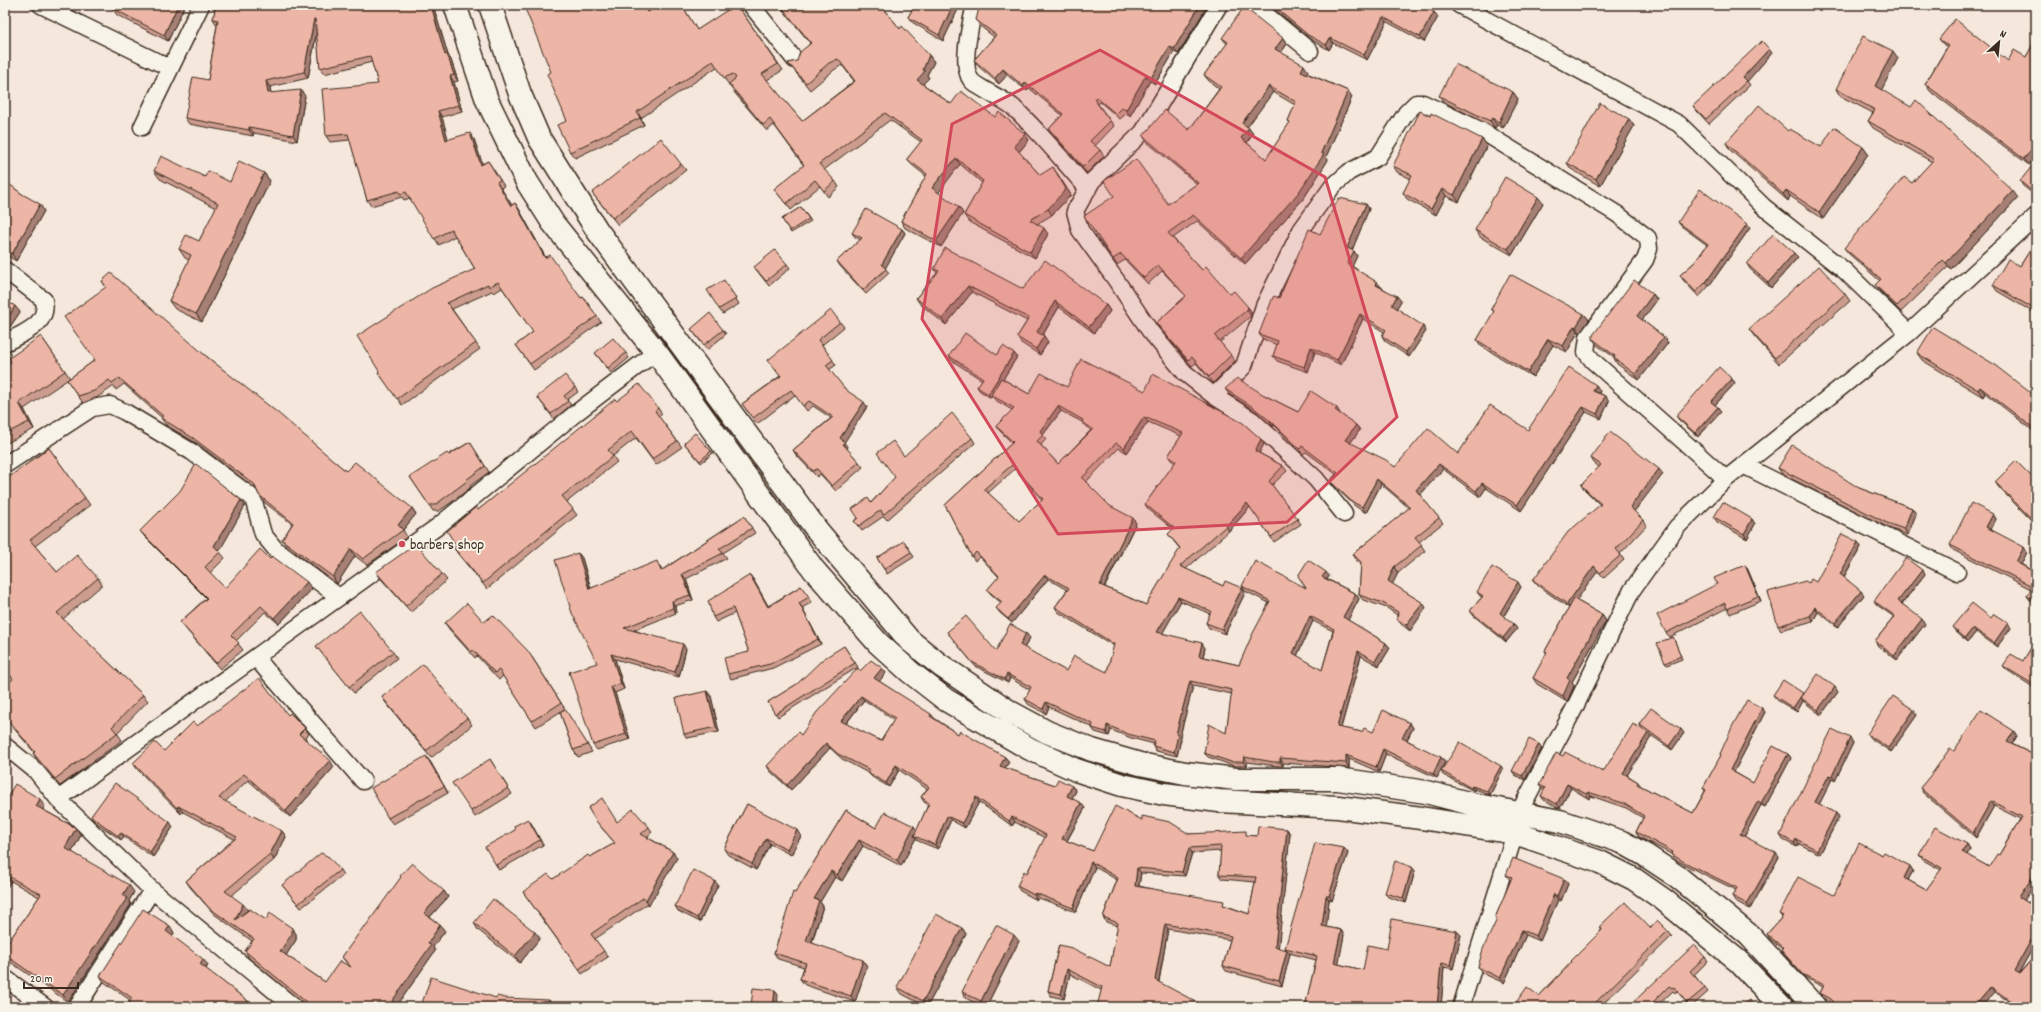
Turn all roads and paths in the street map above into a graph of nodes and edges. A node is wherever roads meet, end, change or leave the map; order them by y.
1 (41, 5) edge
2 (201, 5) edge
3 (455, 5) edge
4 (490, 5) edge
5 (751, 5) edge
6 (975, 5) edge
7 (1219, 5) edge
8 (1254, 5) edge
9 (1459, 5) edge
10 (1310, 50) dead end
11 (795, 60) edge
12 (170, 68) junction
13 (142, 127) dead end
14 (1088, 189) junction
15 (2036, 216) edge
16 (5, 270) edge
17 (1909, 332) junction
18 (5, 343) edge
19 (656, 352) junction
20 (1214, 396) junction
21 (5, 464) edge
22 (1743, 466) junction
23 (1726, 479) junction
24 (1344, 514) dead end
25 (1957, 572) dead end
26 (339, 597) junction
27 (256, 658) junction
28 (5, 746) edge
29 (363, 781) dead end
30 (58, 799) junction
31 (1517, 824) junction
32 (152, 890) junction
33 (5, 978) edge
34 (1789, 978) junction
35 (1765, 989) junction
36 (45, 1007) edge
37 (77, 1007) edge
38 (294, 1007) edge
39 (1461, 1007) edge
40 (1782, 1007) edge
41 (1815, 1007) edge

1 - 12 street
2 - 12 street
3 - 19 main road
4 - 31 main road
5 - 11 street
6 - 14 street
7 - 14 street
8 - 10 street
9 - 17 street
12 - 13 street
14 - 20 street
15 - 17 street
16 - 18 street
17 - 22 street
19 - 26 street
19 - 31 main road
20 - 23 street
20 - 24 street
21 - 26 street
22 - 23 street
22 - 25 street
23 - 31 street
26 - 27 street
27 - 29 street
27 - 30 street
28 - 30 street
30 - 32 street
31 - 34 main road
31 - 35 main road
31 - 39 street
32 - 37 street
32 - 38 street
33 - 36 street
34 - 35 main road
34 - 41 main road
35 - 40 main road

